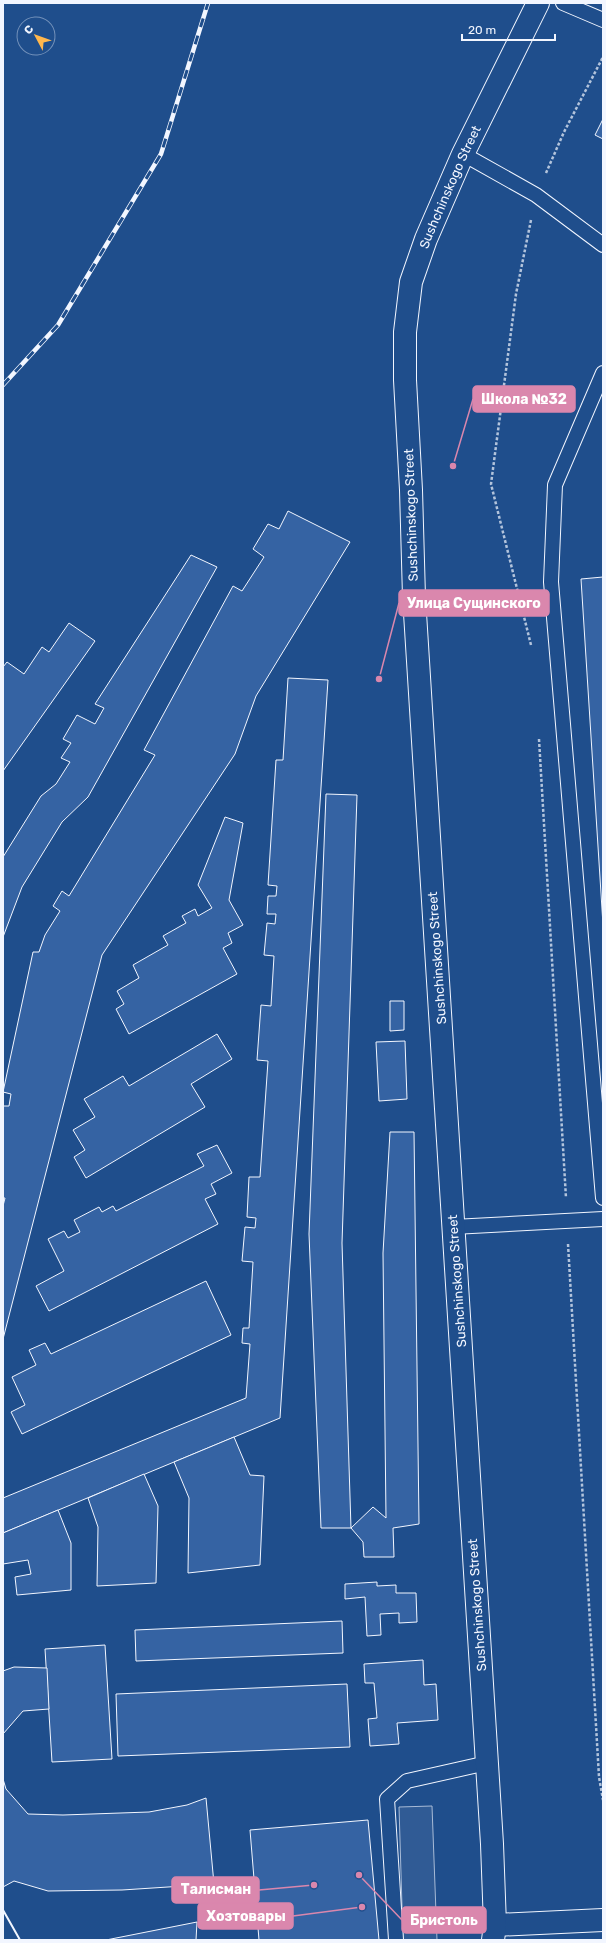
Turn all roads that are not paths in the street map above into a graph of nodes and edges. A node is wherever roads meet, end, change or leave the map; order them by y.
1 (538, 3) edge
2 (563, 3) edge
3 (603, 20) edge
4 (464, 154) junction
5 (603, 245) edge
6 (603, 373) edge
7 (603, 1198) edge
8 (603, 1219) edge
9 (453, 1227) junction
10 (487, 1763) junction
11 (603, 1920) edge
12 (494, 1932) edge
13 (396, 1940) edge

1 - 4 street, Sushchinskogo Street
2 - 3 lane
4 - 5 lane
4 - 9 street, Sushchinskogo Street
6 - 7 lane
8 - 9 lane
9 - 10 street, Sushchinskogo Street
10 - 12 street, Sushchinskogo Street
10 - 13 lane
11 - 12 street

